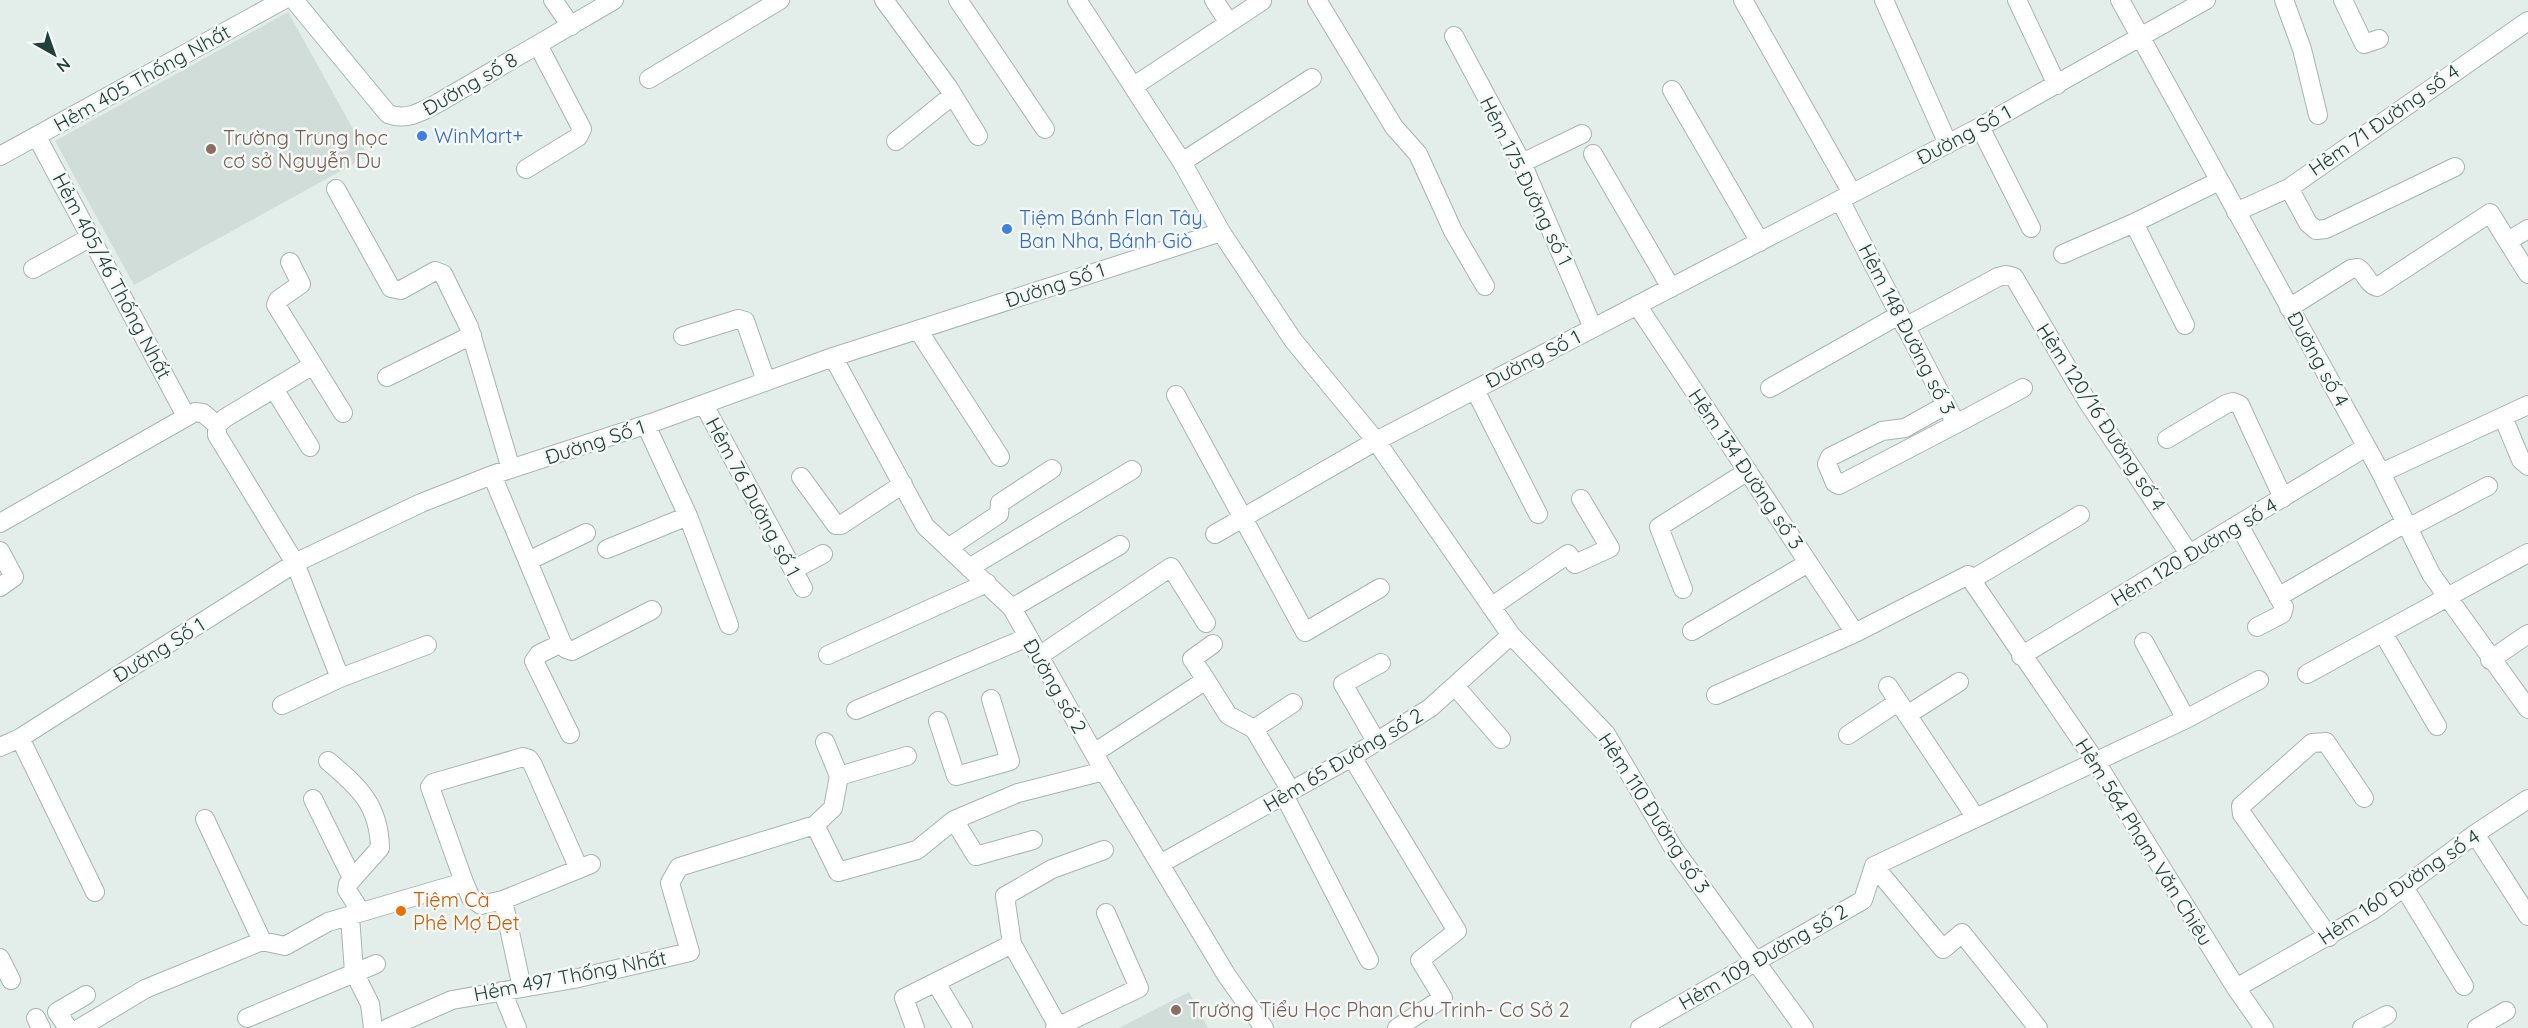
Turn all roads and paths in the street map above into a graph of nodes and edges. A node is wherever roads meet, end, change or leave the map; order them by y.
1 (283, 0) edge
2 (294, 0) edge
3 (553, 0) edge
4 (615, 0) edge
5 (780, 0) edge
6 (884, 0) edge
7 (958, 0) edge
8 (1077, 0) edge
9 (1214, 0) edge
10 (1317, 0) edge
11 (1743, 0) edge
12 (1884, 0) edge
13 (2017, 0) edge
14 (2120, 0) edge
15 (2206, 0) edge
16 (2284, 0) edge
17 (2343, 0) edge
18 (1262, 1) edge
19 (2528, 21) edge
20 (1229, 23) junction
21 (571, 26) junction
22 (1454, 36) dead end
23 (2140, 38) junction
24 (2379, 39) dead end
25 (538, 45) junction
26 (1312, 78) dead end
27 (649, 79) dead end
28 (2056, 85) junction
29 (1134, 86) junction
30 (1672, 90) dead end
31 (953, 95) junction
32 (2318, 115) dead end
33 (1980, 127) junction
34 (1045, 129) dead end
35 (1582, 134) dead end
36 (978, 136) dead end
37 (37, 137) junction
38 (896, 141) dead end
39 (1948, 144) junction
40 (1593, 154) dead end
41 (0, 156) edge
42 (1182, 162) junction
43 (1522, 164) junction
44 (2455, 167) dead end
45 (526, 169) dead end
46 (2219, 181) junction
47 (2289, 188) junction
48 (336, 189) dead end
49 (1846, 196) junction
50 (2236, 212) junction
51 (2134, 223) junction
52 (2031, 228) dead end
53 (2528, 229) edge
54 (1221, 232) junction
55 (91, 237) junction
56 (2508, 241) junction
57 (1760, 242) junction
58 (2063, 254) dead end
59 (290, 262) dead end
60 (33, 269) dead end
61 (2528, 273) edge
62 (1485, 286) dead end
63 (1671, 288) junction
64 (1637, 305) junction
65 (2289, 308) junction
66 (1902, 321) junction
67 (2185, 325) dead end
68 (1593, 328) junction
69 (918, 330) junction
70 (472, 335) junction
71 (683, 336) dead end
72 (833, 357) junction
73 (313, 366) junction
74 (387, 377) dead end
75 (766, 381) junction
76 (1770, 388) dead end
77 (2023, 388) dead end
78 (274, 389) junction
79 (1475, 390) junction
80 (1176, 395) dead end
81 (704, 405) junction
82 (1946, 405) junction
83 (2528, 405) edge
84 (343, 413) dead end
85 (186, 416) junction
86 (2503, 417) junction
87 (1956, 424) junction
88 (218, 425) junction
89 (646, 425) junction
90 (2167, 439) dead end
91 (1376, 441) junction
92 (310, 447) dead end
93 (2366, 447) junction
94 (1000, 457) dead end
95 (2528, 466) edge
96 (511, 469) junction
97 (1052, 469) dead end
98 (1132, 470) dead end
99 (1748, 471) junction
100 (2381, 473) junction
101 (492, 475) junction
102 (801, 477) dead end
103 (903, 484) junction
104 (2488, 486) dead end
105 (2283, 498) junction
106 (1581, 499) dead end
107 (1538, 514) dead end
108 (2080, 515) dead end
109 (688, 516) junction
110 (1243, 518) junction
111 (0, 523) edge
112 (2239, 525) junction
113 (2407, 525) junction
114 (586, 533) dead end
115 (1215, 534) dead end
116 (1120, 545) dead end
117 (948, 548) junction
118 (608, 549) dead end
119 (0, 551) edge
120 (2528, 553) edge
121 (823, 554) dead end
122 (2190, 555) junction
123 (528, 561) junction
124 (295, 563) junction
125 (1808, 563) junction
126 (969, 568) junction
127 (793, 570) junction
128 (1971, 580) junction
129 (987, 583) junction
130 (0, 587) edge
131 (803, 588) dead end
132 (1380, 588) dead end
133 (1683, 589) dead end
134 (2278, 597) junction
135 (2447, 598) junction
136 (1491, 607) junction
137 (1012, 608) junction
138 (652, 610) dead end
139 (1206, 623) dead end
140 (729, 625) dead end
141 (2257, 627) dead end
142 (1692, 631) dead end
143 (1855, 633) junction
144 (2383, 633) junction
145 (2528, 634) edge
146 (1510, 635) junction
147 (1028, 637) junction
148 (2144, 642) dead end
149 (562, 643) junction
150 (1213, 644) dead end
151 (427, 645) dead end
152 (828, 655) dead end
153 (1039, 656) junction
154 (2021, 656) junction
155 (2490, 660) junction
156 (1381, 663) dead end
157 (2307, 674) dead end
158 (340, 678) junction
159 (1206, 680) junction
160 (2259, 680) dead end
161 (1959, 682) dead end
162 (1455, 686) junction
163 (1888, 686) dead end
164 (1716, 695) dead end
165 (990, 699) dead end
166 (1293, 702) dead end
167 (282, 705) dead end
168 (1903, 708) junction
169 (856, 710) dead end
170 (2528, 710) edge
171 (2186, 719) junction
172 (938, 720) dead end
173 (2437, 726) dead end
174 (1254, 729) junction
175 (570, 734) dead end
176 (1848, 735) dead end
177 (20, 738) junction
178 (1501, 739) dead end
179 (1376, 741) junction
180 (825, 742) dead end
181 (0, 747) edge
182 (1094, 753) junction
183 (907, 756) dead end
184 (1352, 757) junction
185 (328, 761) dead end
186 (1010, 761) junction
187 (2096, 762) junction
188 (1104, 771) junction
189 (839, 776) junction
190 (1018, 793) junction
191 (1287, 793) junction
192 (2364, 798) dead end
193 (314, 799) dead end
194 (2528, 799) edge
195 (1976, 818) junction
196 (205, 819) dead end
197 (954, 820) junction
198 (815, 825) junction
199 (2475, 834) junction
200 (1033, 840) dead end
201 (1104, 850) dead end
202 (1160, 864) junction
203 (1874, 866) junction
204 (352, 878) junction
205 (464, 882) junction
206 (2404, 887) junction
207 (95, 891) dead end
208 (503, 900) junction
209 (1106, 913) dead end
210 (356, 914) junction
211 (2528, 915) edge
212 (2329, 937) junction
213 (262, 941) junction
214 (1012, 944) junction
215 (0, 958) edge
216 (1369, 960) dead end
217 (1754, 961) junction
218 (376, 964) dead end
219 (354, 972) junction
220 (11, 980) dead end
221 (936, 983) junction
222 (2464, 986) dead end
223 (522, 988) junction
224 (2235, 988) junction
225 (502, 991) junction
226 (86, 995) dead end
227 (2506, 1011) dead end
228 (2387, 1015) dead end
229 (247, 1018) dead end
230 (68, 1028) edge
231 (80, 1028) edge
232 (373, 1028) edge
233 (388, 1028) edge
234 (517, 1028) edge
235 (915, 1028) edge
236 (963, 1028) edge
237 (1058, 1028) edge
238 (1264, 1028) edge
239 (1396, 1028) edge
240 (1640, 1028) edge
241 (1804, 1028) edge
242 (2038, 1028) edge
243 (2264, 1028) edge
244 (2362, 1028) edge
245 (2477, 1028) edge

1 - 37 street, Hẻm 405 Thống Nhất
2 - 25 street, Đường số 8
3 - 21 street
4 - 21 street, Đường số 8
5 - 27 street
6 - 31 street
7 - 34 street
8 - 29 street
9 - 20 street
10 - 62 street
11 - 49 street, Hẻm 148 Đường số 3
12 - 39 street
13 - 28 street
14 - 23 street, Đường số 4
15 - 23 street, Đường Số 1
16 - 32 street
17 - 24 street
18 - 20 street
19 - 47 street, Hẻm 71 Đường số 4
20 - 29 street
21 - 25 street, Đường số 8
22 - 43 street, Hẻm 175 Đường số 1
23 - 28 street, Đường Số 1
23 - 46 street, Đường số 4
25 - 45 street
26 - 42 street
28 - 33 street, Đường Số 1
29 - 42 street
30 - 57 street
31 - 36 street
31 - 38 street
33 - 39 street, Đường Số 1
33 - 52 street
35 - 43 street
37 - 41 street, Hẻm 405 Thống Nhất
37 - 55 street, Hẻm 405/46 Thống Nhất
39 - 49 street, Đường Số 1
40 - 63 street
42 - 54 street
43 - 68 street, Hẻm 175 Đường số 1
44 - 47 street
46 - 50 street, Đường số 4
46 - 51 street
47 - 50 street, Hẻm 71 Đường số 4
48 - 70 street
49 - 57 street, Đường Số 1
49 - 66 street, Hẻm 148 Đường số 3
50 - 65 street, Đường số 4
51 - 58 street
51 - 67 street
53 - 56 street
54 - 69 street, Đường Số 1
54 - 91 street
55 - 60 street
55 - 85 street, Hẻm 405/46 Thống Nhất
56 - 61 street
56 - 65 street
57 - 63 street, Đường Số 1
59 - 73 street
63 - 64 street, Đường Số 1
64 - 68 street, Đường Số 1
64 - 99 street, Hẻm 134 Đường số 3
65 - 93 street, Đường số 4
66 - 76 street
66 - 82 street, Hẻm 148 Đường số 3
66 - 122 street, Hẻm 120/16 Đường số 4
68 - 79 street, Đường Số 1
69 - 72 street, Đường Số 1
69 - 94 street
70 - 74 street
70 - 96 street
71 - 75 street
72 - 75 street, Đường Số 1
72 - 103 street, Đường số 2
73 - 78 street
73 - 84 street
75 - 81 street, Đường Số 1
77 - 87 street, Hẻm 148 Đường số 3
78 - 88 street
78 - 92 street
79 - 91 street, Đường Số 1
79 - 107 street
80 - 110 street
81 - 89 street, Đường Số 1
81 - 127 street, Hẻm 76 Đường số 1
82 - 87 street, Hẻm 148 Đường số 3
82 - 87 street
83 - 86 street
85 - 88 street
85 - 111 street
86 - 95 street
86 - 100 street
88 - 124 street
89 - 96 street, Đường Số 1
89 - 109 street
90 - 105 street
91 - 110 street, Đường Số 1
91 - 136 street, Hẻm 110 Đường số 3
93 - 100 street, Đường số 4
93 - 105 street, Hẻm 120 Đường số 4
96 - 101 street, Đường Số 1
97 - 117 street
98 - 126 street
99 - 125 street, Hẻm 134 Đường số 3
99 - 133 street
100 - 113 street, Đường số 4
101 - 123 street
101 - 124 street, Đường Số 1
102 - 103 street
103 - 117 street, Đường số 2
104 - 113 street
105 - 112 street, Hẻm 120 Đường số 4
106 - 136 street
108 - 128 street
109 - 118 street
109 - 140 street
110 - 115 street, Đường Số 1
110 - 132 street
112 - 122 street, Hẻm 120 Đường số 4
112 - 134 street
113 - 134 street
113 - 135 street, Đường số 4
114 - 123 street
116 - 137 street
117 - 126 street, Đường số 2
119 - 130 street
120 - 135 street
121 - 127 street
122 - 154 street, Hẻm 120 Đường số 4
123 - 149 street
124 - 158 street
124 - 177 street, Đường Số 1
125 - 142 street
125 - 143 street, Hẻm 134 Đường số 3
126 - 129 street, Đường số 2
127 - 131 street, Hẻm 76 Đường số 1
128 - 143 street
128 - 154 street, Hẻm 564 Phạm Văn Chiêu
129 - 137 street, Đường số 2
129 - 152 street
134 - 141 street
135 - 144 street
135 - 155 street, Đường số 4
136 - 146 street, Hẻm 110 Đường số 3
137 - 147 street, Đường số 2
138 - 149 street
139 - 153 street
143 - 164 street
144 - 157 street
144 - 173 street
145 - 155 street
146 - 162 street, Hẻm 65 Đường số 2
146 - 217 street, Hẻm 110 Đường số 3
147 - 153 street, Đường số 2
147 - 169 street
148 - 171 street
149 - 175 street
150 - 159 street
151 - 158 street
153 - 182 street, Đường số 2
154 - 187 street, Hẻm 564 Phạm Văn Chiêu
155 - 170 street, Đường số 4
156 - 179 street
158 - 167 street
159 - 174 street
159 - 182 street
160 - 171 street
161 - 168 street
162 - 178 street
162 - 179 street, Hẻm 65 Đường số 2
163 - 168 street
165 - 186 street
166 - 174 street
168 - 176 street
168 - 195 street
171 - 187 street
172 - 186 street
174 - 191 street
177 - 181 street, Đường Số 1
177 - 207 street
179 - 184 street, Hẻm 65 Đường số 2
180 - 189 street
182 - 188 street, Đường số 2
183 - 189 street
184 - 191 street, Hẻm 65 Đường số 2
184 - 239 street
185 - 204 street
186 - 190 street
187 - 195 street
187 - 224 street, Hẻm 564 Phạm Văn Chiêu
188 - 190 street
188 - 202 street, Đường số 2
189 - 198 street
190 - 197 street
191 - 202 street, Hẻm 65 Đường số 2
191 - 216 street
192 - 212 street
193 - 204 street
194 - 199 street, Hẻm 160 Đường số 4
195 - 203 street
196 - 213 street
197 - 198 street
197 - 200 street
198 - 223 street, Hẻm 497 Thống Nhất
199 - 206 street, Hẻm 160 Đường số 4
199 - 211 street
201 - 214 street
202 - 238 street, Đường số 2
203 - 217 street, Hẻm 109 Đường số 2
203 - 242 street
204 - 210 street
205 - 208 street
205 - 208 street
205 - 210 street
206 - 212 street, Hẻm 160 Đường số 4
206 - 222 street
208 - 223 street
209 - 237 street
210 - 213 street
210 - 219 street
212 - 224 street, Hẻm 160 Đường số 4
213 - 231 street
214 - 221 street
214 - 237 street
215 - 220 street
217 - 240 street, Hẻm 109 Đường số 2
217 - 241 street, Hẻm 110 Đường số 3
218 - 219 street
219 - 229 street
219 - 232 street
221 - 235 street
221 - 236 street
223 - 225 street, Hẻm 497 Thống Nhất
224 - 243 street, Hẻm 564 Phạm Văn Chiêu
225 - 233 street, Hẻm 497 Thống Nhất
225 - 234 street
226 - 230 street
227 - 245 street
228 - 244 street

